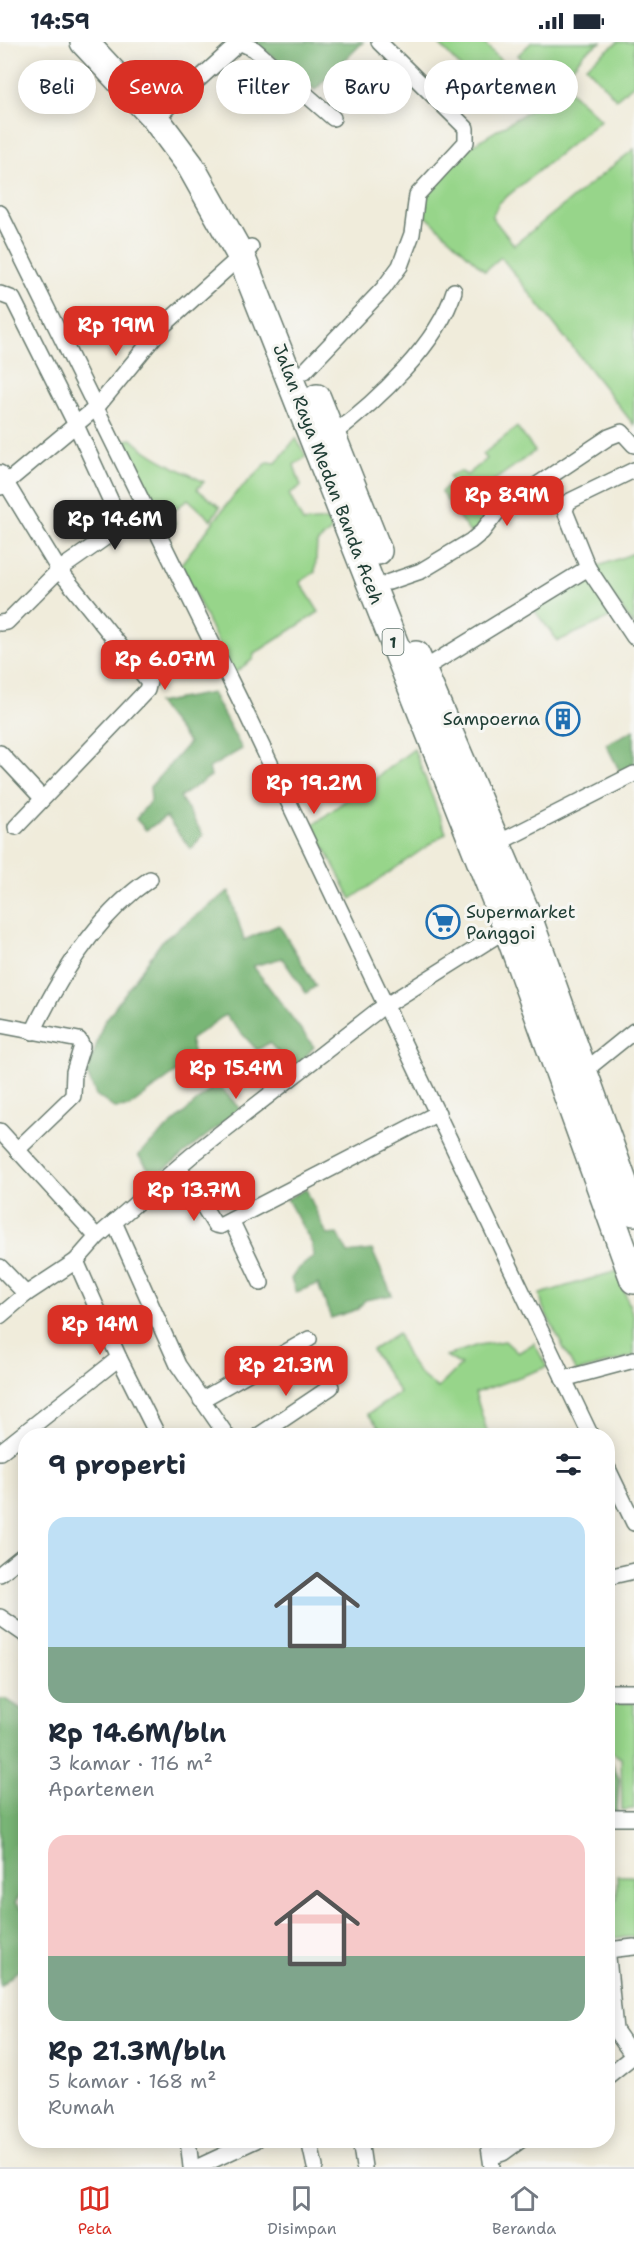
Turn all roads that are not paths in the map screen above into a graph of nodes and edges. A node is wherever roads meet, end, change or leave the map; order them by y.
1 (379, 42) edge
2 (245, 45) edge
3 (102, 47) edge
4 (115, 60) edge
5 (204, 78) edge
6 (170, 114) edge
7 (333, 118) dead end
8 (0, 213) edge
9 (246, 251) junction
10 (454, 291) dead end
11 (0, 294) edge
12 (305, 371) junction
13 (97, 407) junction
14 (76, 425) junction
15 (333, 434) junction
16 (634, 445) edge
17 (634, 470) edge
18 (2, 481) edge
19 (588, 567) junction
20 (59, 570) junction
21 (389, 582) junction
22 (0, 623) edge
23 (634, 637) edge
24 (422, 670) junction
25 (0, 753) edge
26 (634, 774) edge
27 (42, 798) junction
28 (16, 827) dead end
29 (498, 843) junction
30 (150, 879) dead end
31 (517, 923) junction
32 (386, 1004) junction
33 (0, 1025) edge
34 (634, 1031) edge
35 (33, 1032) junction
36 (582, 1073) junction
37 (438, 1113) junction
38 (0, 1131) edge
39 (17, 1150) junction
40 (179, 1167) junction
41 (634, 1212) edge
42 (114, 1222) junction
43 (231, 1222) junction
44 (97, 1237) junction
45 (76, 1260) junction
46 (0, 1267) edge
47 (634, 1280) edge
48 (261, 1283) dead end
49 (26, 1294) junction
50 (0, 1316) edge
51 (309, 1340) dead end
52 (118, 1358) junction
53 (634, 1360) edge
54 (563, 1378) junction
55 (331, 1387) dead end
56 (201, 1400) junction
57 (30, 1428) edge
58 (154, 1428) edge
59 (221, 1428) edge
60 (270, 1428) edge
61 (587, 1428) edge
62 (18, 1438) edge
63 (0, 1452) edge
64 (615, 1484) edge
65 (634, 1523) edge
66 (18, 1559) edge
67 (634, 1571) edge
68 (0, 1574) edge
69 (615, 1575) edge
70 (0, 1617) edge
71 (18, 1629) edge
72 (615, 1692) edge
73 (634, 1692) edge
74 (615, 1818) edge
75 (634, 1818) edge
76 (634, 1947) edge
77 (615, 1949) edge
78 (615, 2030) edge
79 (633, 2057) edge
80 (615, 2071) edge
81 (189, 2148) edge
82 (239, 2148) edge
83 (311, 2148) edge
84 (361, 2148) edge
85 (510, 2148) edge
86 (492, 2162) edge
87 (191, 2167) edge
88 (198, 2167) edge
89 (315, 2167) edge
90 (364, 2167) edge

1 - 12 street
2 - 5 street
2 - 7 street
3 - 4 highway, Jalan Raya Medan Banda Aceh / 1
3 - 9 highway, Jalan Raya Medan Banda Aceh / 1
6 - 9 highway, Jalan Raya Medan Banda Aceh / 1
8 - 13 street
9 - 12 highway, Jalan Raya Medan Banda Aceh / 1
9 - 13 street
9 - 31 highway, Jalan Raya Medan Banda Aceh / 1
10 - 15 street
11 - 14 street
12 - 15 highway, Jalan Raya Medan Banda Aceh / 1
13 - 14 street
13 - 32 street
14 - 18 street
14 - 20 street
15 - 21 highway, Jalan Raya Medan Banda Aceh / 1
16 - 21 street
17 - 19 street
18 - 20 street
19 - 23 street
19 - 24 street
20 - 22 street
20 - 27 street
21 - 24 highway, Jalan Raya Medan Banda Aceh / 1
24 - 29 highway, Jalan Raya Medan Banda Aceh / 1
25 - 27 street
26 - 29 street
27 - 28 street
29 - 31 highway, Jalan Raya Medan Banda Aceh / 1
30 - 35 street
31 - 32 street
31 - 36 highway, Jalan Raya Medan Banda Aceh / 1
31 - 47 highway, Jalan Raya Medan Banda Aceh / 1
32 - 37 street
32 - 40 street
33 - 35 street
34 - 36 street
35 - 39 street
36 - 41 highway, Jalan Raya Medan Banda Aceh / 1
37 - 43 street
37 - 54 street
38 - 39 street
39 - 44 street
40 - 42 street
40 - 43 street
42 - 44 street
42 - 56 street
43 - 48 street
44 - 45 street
45 - 49 street
45 - 52 street
46 - 49 street
49 - 50 street
51 - 56 street
52 - 57 street
52 - 58 street
53 - 54 street
54 - 61 street
55 - 60 street
56 - 59 street
62 - 63 street
64 - 65 street
66 - 68 street
67 - 69 street
70 - 71 street
72 - 73 street
74 - 75 street
76 - 77 street
78 - 79 street
79 - 80 street
81 - 87 street
82 - 88 street
83 - 89 street
84 - 90 street
85 - 86 street

